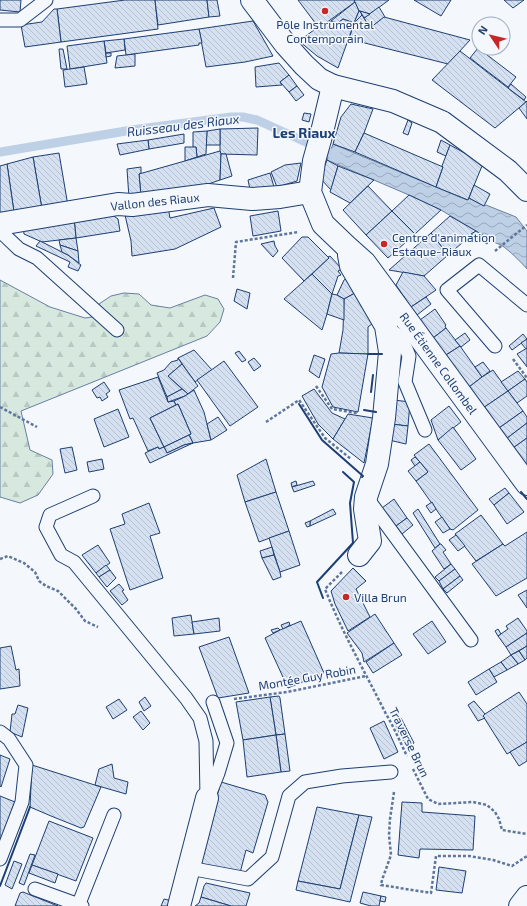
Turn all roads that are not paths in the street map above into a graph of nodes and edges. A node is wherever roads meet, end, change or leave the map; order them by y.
1 (46, 0) edge
2 (252, 0) edge
3 (0, 20) edge
4 (333, 86) junction
5 (526, 188) edge
6 (310, 192) junction
7 (0, 224) edge
8 (0, 231) edge
9 (346, 246) junction
10 (527, 305) edge
11 (386, 326) junction
12 (117, 330) dead end
13 (495, 346) dead end
14 (425, 430) dead end
15 (527, 484) edge
16 (369, 487) junction
17 (93, 496) dead end
18 (359, 555) dead end
19 (471, 640) dead end
20 (213, 702) dead end
21 (0, 732) edge
22 (391, 772) dead end
23 (207, 798) junction
24 (114, 815) dead end
25 (0, 859) edge
26 (190, 868) junction
27 (35, 889) dead end
28 (79, 906) edge
29 (179, 906) edge

1 - 3 lane
2 - 4 street
4 - 5 street
4 - 6 street
6 - 7 street, Vallon des Riaux
6 - 9 street, Rue Étienne Collombel
8 - 12 lane
9 - 11 street
9 - 15 street, Rue Étienne Collombel
10 - 13 lane
11 - 14 lane
11 - 16 street
16 - 18 street
16 - 19 lane
17 - 23 lane
20 - 23 lane
21 - 25 lane
22 - 26 lane
23 - 26 street
24 - 28 lane
26 - 29 street
27 - 28 lane

